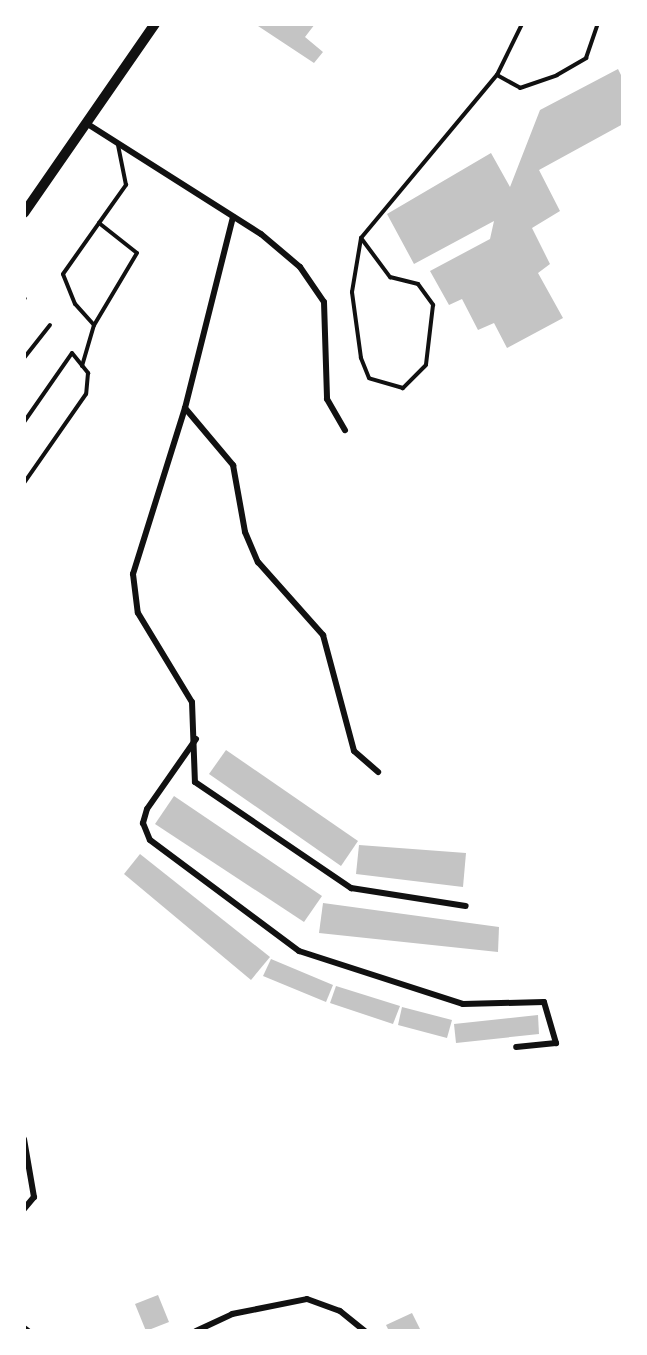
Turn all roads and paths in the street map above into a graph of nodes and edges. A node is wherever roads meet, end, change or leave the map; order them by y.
1 (155, 24) edge
2 (522, 24) edge
3 (598, 24) edge
4 (497, 75) junction
5 (86, 123) junction
6 (118, 145) junction
7 (24, 213) edge
8 (233, 217) junction
9 (99, 223) junction
10 (361, 238) junction
11 (50, 325) dead end
12 (94, 325) junction
13 (24, 358) edge
14 (82, 366) junction
15 (185, 408) junction
16 (24, 422) edge
17 (345, 430) dead end
18 (24, 483) edge
19 (196, 738) junction
20 (378, 772) dead end
21 (466, 906) dead end
22 (516, 1047) dead end
23 (24, 1139) edge
24 (24, 1209) edge
25 (24, 1328) edge
26 (28, 1331) edge
27 (196, 1331) edge
28 (365, 1331) edge

1 - 5 main road
2 - 4 lane
3 - 4 lane
4 - 10 lane
5 - 6 street
5 - 7 main road
6 - 8 street
6 - 9 lane
8 - 15 street
8 - 17 street
9 - 12 lane
9 - 12 lane
10 - 10 lane
11 - 13 lane
12 - 14 lane
14 - 16 lane
14 - 18 lane
15 - 19 street
15 - 20 street
19 - 21 street
19 - 22 street
23 - 24 street
25 - 26 street
27 - 28 street

